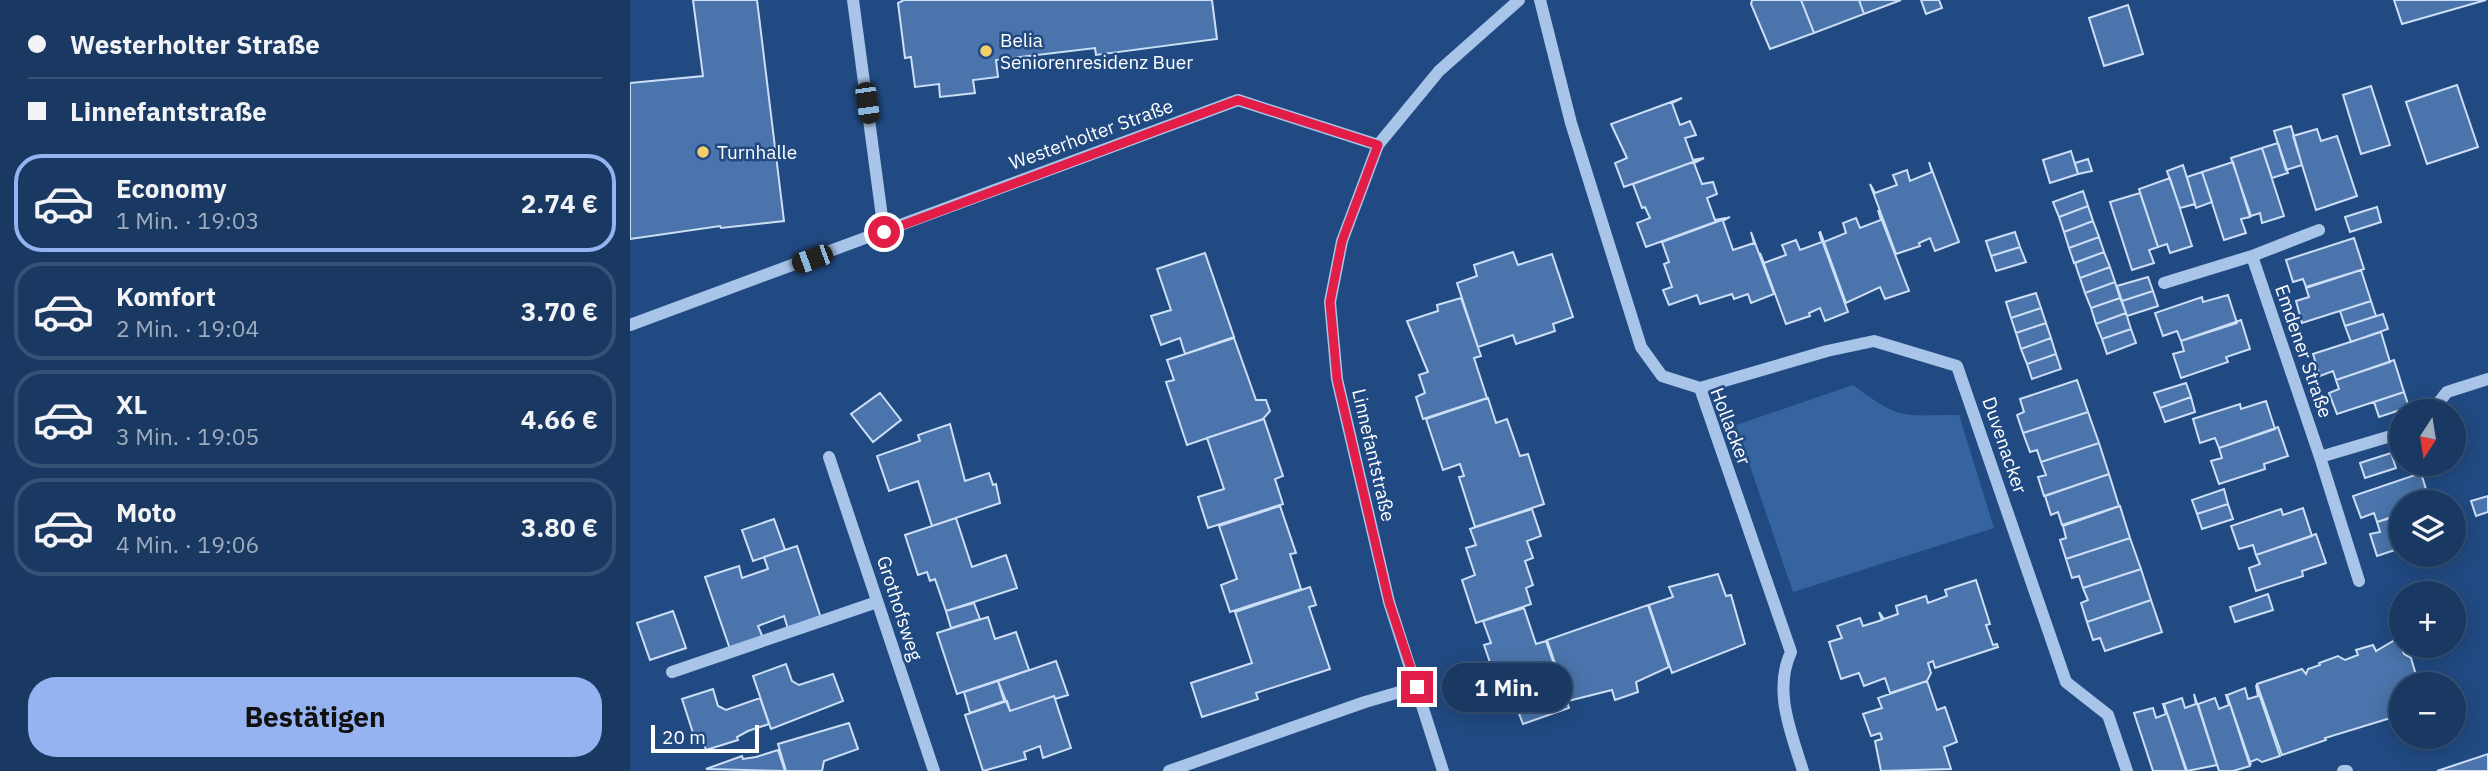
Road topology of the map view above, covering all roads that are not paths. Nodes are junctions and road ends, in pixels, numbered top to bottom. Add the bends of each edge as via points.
1 (853, 0) edge
2 (1519, 0) edge
3 (1540, 0) edge
4 (1378, 145) junction
5 (2319, 230) dead end
6 (884, 232) junction
7 (2252, 256) junction
8 (2164, 283) dead end
9 (630, 325) edge
10 (2488, 379) edge
11 (1700, 388) junction
12 (2441, 399) edge
13 (2389, 437) edge
14 (829, 457) dead end
15 (2320, 457) junction
16 (2359, 581) dead end
17 (877, 602) junction
18 (672, 672) dead end
19 (1417, 687) junction
20 (934, 771) edge
21 (1169, 771) edge
22 (1443, 771) edge
23 (1804, 771) edge
24 (2127, 771) edge

1 - 6 street
2 - 4 street via 1439,71
3 - 11 street, Hollacker via 1571,123 1641,347 1662,376
4 - 6 street, Westerholter Straße via 1238,100
4 - 19 street, Linnefantstraße via 1342,241 1330,302 1337,379 1389,602
5 - 7 street
6 - 9 street, Westerholter Straße
7 - 8 street
7 - 15 street, Emdener Straße
10 - 12 street via 2447,392
11 - 23 street, Hollacker via 1791,652 1783,669 1785,715
11 - 24 street, Duvenacker via 1874,341 1957,366 2066,682 2108,715
13 - 15 street
14 - 17 street, Grothofsweg
15 - 16 street, Emdener Straße
17 - 18 street
17 - 20 street, Grothofsweg
19 - 21 street
19 - 22 street, Linnefantstraße

